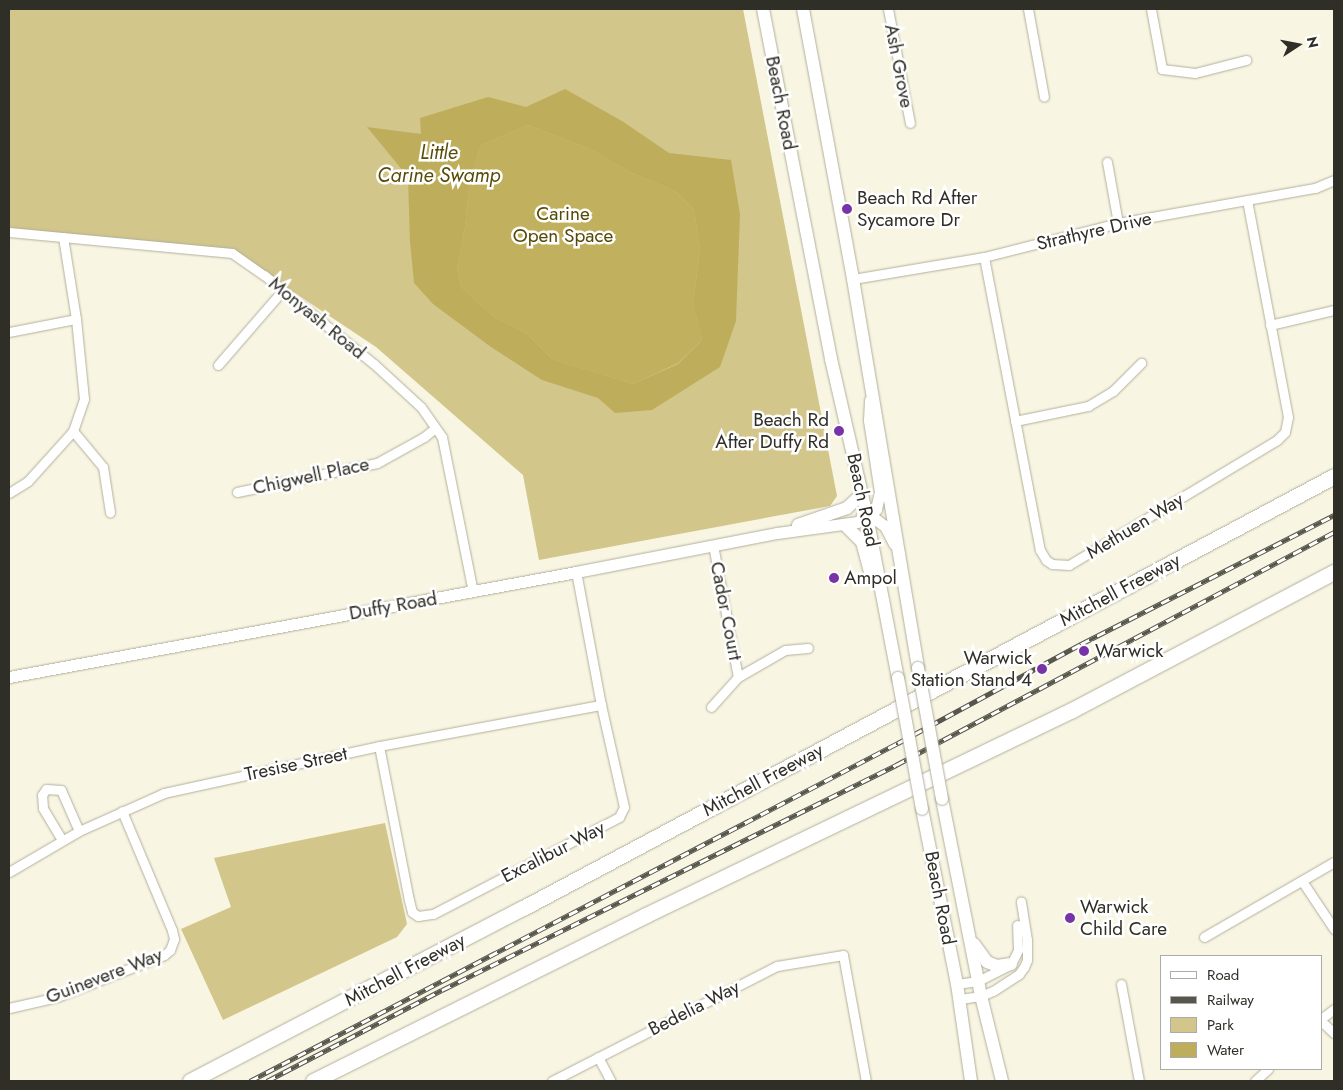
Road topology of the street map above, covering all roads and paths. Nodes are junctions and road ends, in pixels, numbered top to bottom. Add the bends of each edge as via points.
1 (763, 9) edge
2 (803, 9) edge
3 (888, 9) edge
4 (1028, 9) edge
5 (1151, 9) edge
6 (1246, 60) dead end
7 (1044, 97) dead end
8 (910, 123) dead end
9 (1108, 162) dead end
10 (1334, 180) edge
11 (1247, 201) junction
12 (1118, 223) junction
13 (9, 232) edge
14 (64, 237) junction
15 (984, 257) junction
16 (853, 279) junction
17 (282, 291) junction
18 (1334, 310) edge
19 (76, 319) junction
20 (1270, 325) junction
21 (9, 332) edge
22 (218, 364) dead end
23 (1141, 364) dead end
24 (870, 388) junction
25 (1015, 421) junction
26 (435, 428) junction
27 (73, 431) junction
28 (1334, 476) edge
29 (9, 492) edge
30 (237, 492) dead end
31 (862, 494) junction
32 (110, 512) dead end
33 (867, 516) junction
34 (845, 525) junction
35 (798, 526) junction
36 (777, 533) junction
37 (713, 545) junction
38 (898, 556) junction
39 (576, 572) junction
40 (1334, 572) edge
41 (473, 592) junction
42 (891, 639) junction
43 (808, 648) dead end
44 (9, 677) edge
45 (738, 677) junction
46 (601, 705) junction
47 (711, 707) dead end
48 (380, 746) junction
49 (122, 811) junction
50 (79, 831) junction
51 (62, 840) junction
52 (1334, 862) edge
53 (9, 872) edge
54 (1302, 881) junction
55 (1021, 901) dead end
56 (1017, 925) dead end
57 (1334, 928) edge
58 (969, 935) junction
59 (1204, 937) dead end
60 (1011, 964) junction
61 (978, 981) junction
62 (957, 984) junction
63 (1121, 984) dead end
64 (981, 996) junction
65 (960, 999) junction
66 (9, 1008) edge
67 (1334, 1009) edge
68 (1323, 1019) edge
69 (1323, 1021) edge
70 (1334, 1034) edge
71 (598, 1057) junction
72 (1267, 1070) edge
73 (190, 1081) edge
74 (313, 1081) edge
75 (552, 1081) edge
76 (611, 1081) edge
77 (866, 1081) edge
78 (971, 1081) edge
79 (1002, 1081) edge
80 (1139, 1081) edge
81 (1255, 1081) edge

1 - 31 main road, Beach Road via 831,359
2 - 16 main road, Beach Road
3 - 8 street, Ash Grove
4 - 7 street
5 - 6 street via 1162,69 1195,73
9 - 12 street
10 - 11 street, Strathyre Drive via 1315,188
11 - 12 street, Strathyre Drive
11 - 20 street, Methuen Way
12 - 15 street, Strathyre Drive
13 - 14 street, Monyash Road
14 - 17 street, Monyash Road via 232,253
14 - 19 street
15 - 16 street, Strathyre Drive
15 - 25 street, Methuen Way
16 - 24 main road, Beach Road
17 - 22 street
17 - 26 street, Monyash Road via 374,364 422,407
18 - 20 street
19 - 21 street
19 - 27 street via 84,399
20 - 25 street, Methuen Way via 1288,417 1283,435 1069,565 1052,564 1040,550
23 - 25 street via 1113,391 1088,406
24 - 33 main road via 869,420 880,492 876,509
24 - 38 main road, Beach Road
26 - 30 street, Chigwell Place via 377,463
26 - 41 street, Monyash Road via 442,437 448,458
27 - 29 street via 28,481
27 - 32 street via 103,467
28 - 73 highway, Mitchell Freeway via 523,908
31 - 33 main road, Beach Road
31 - 35 main road via 847,508
33 - 34 main road, Duffy Road
33 - 35 main road, Duffy Road via 856,515
33 - 38 main road via 889,531
33 - 42 main road, Beach Road
34 - 36 main road, Duffy Road
34 - 42 main road via 862,542
35 - 36 main road, Duffy Road
36 - 37 main road, Duffy Road
37 - 39 main road, Duffy Road
37 - 45 street, Cador Court
38 - 58 main road, Beach Road, bridge
39 - 41 main road, Duffy Road
39 - 46 street, Excalibur Way
40 - 74 highway via 1072,710 646,915
41 - 44 main road, Duffy Road
42 - 62 main road, Beach Road, bridge
43 - 45 street, Cador Court via 785,650
45 - 47 street, Cador Court
46 - 48 street, Tresise Street
46 - 48 street, Excalibur Way via 624,807 622,814 429,916 418,916 411,909
48 - 49 street, Tresise Street via 164,793
49 - 50 street, Tresise Street
49 - 66 street, Guinevere Way via 172,930 174,939 170,950 57,997
50 - 51 street, Tresise Street
50 - 51 street via 61,790 46,789 42,795 43,808
51 - 53 street, Tresise Street
52 - 54 street
54 - 57 street
54 - 59 street
55 - 64 street via 1027,960 1019,974
56 - 60 street via 1018,950
58 - 60 main road via 987,962 997,966
58 - 61 main road, Beach Road
60 - 61 street
61 - 62 street
61 - 64 main road, Beach Road
62 - 65 main road, Beach Road
63 - 80 street
64 - 65 street
64 - 79 main road, Beach Road
65 - 78 main road, Beach Road
67 - 68 street
69 - 70 street
71 - 75 street, Bedelia Way
71 - 76 street
71 - 77 street, Bedelia Way via 777,966 843,955
72 - 81 street

